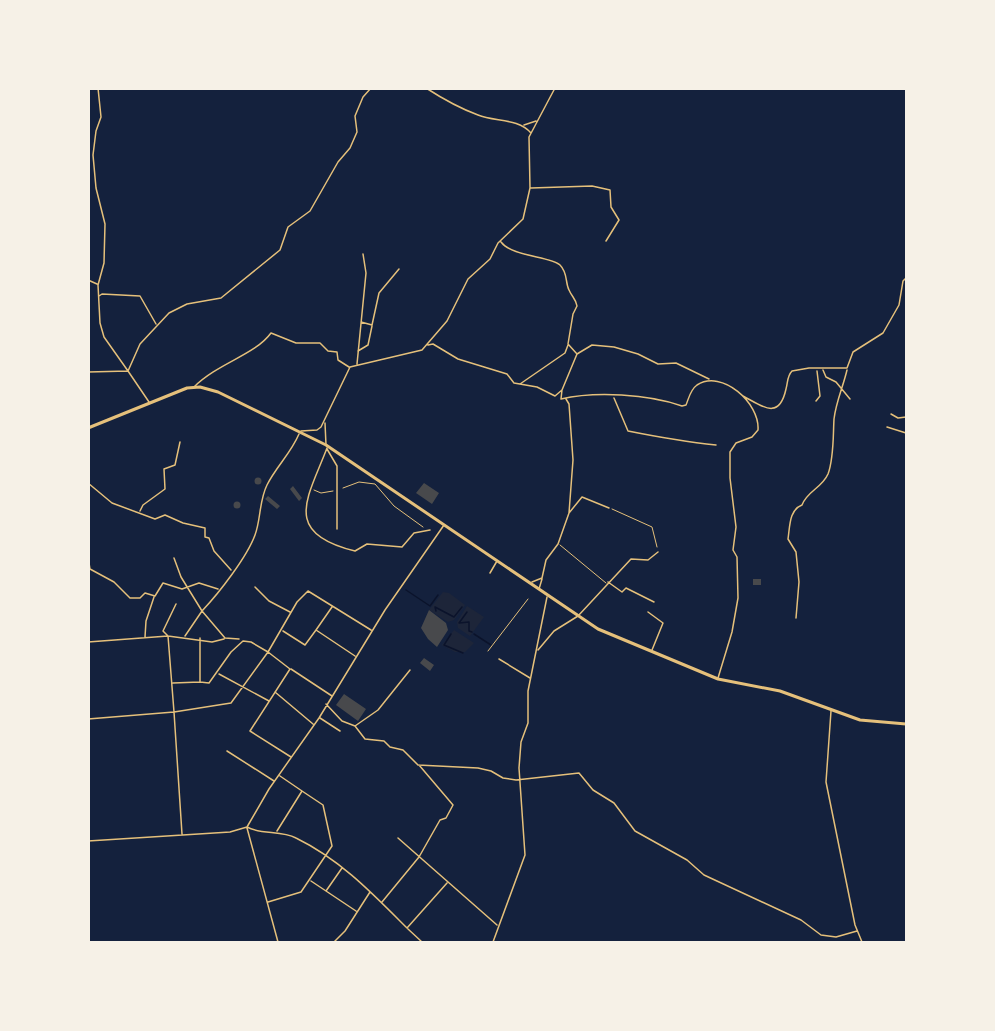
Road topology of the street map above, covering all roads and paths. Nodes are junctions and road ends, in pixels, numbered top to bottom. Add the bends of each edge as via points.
1 (98, 88) edge
2 (371, 88) edge
3 (426, 88) edge
4 (555, 88) edge
5 (537, 121) junction
6 (524, 125) junction
7 (531, 134) junction
8 (530, 188) junction
9 (500, 240) junction
10 (606, 241) dead end
11 (363, 254) dead end
12 (399, 268) dead end
13 (906, 278) edge
14 (88, 280) edge
15 (98, 285) junction
16 (98, 297) junction
17 (360, 322) junction
18 (156, 324) junction
19 (372, 326) junction
20 (568, 344) junction
21 (425, 347) junction
22 (357, 351) junction
23 (577, 354) junction
24 (357, 364) junction
25 (350, 367) junction
26 (822, 369) junction
27 (817, 370) junction
28 (847, 370) dead end
29 (128, 371) junction
30 (88, 372) edge
31 (710, 380) junction
32 (519, 385) junction
33 (194, 387) junction
34 (841, 387) junction
35 (562, 390) junction
36 (742, 396) junction
37 (614, 397) junction
38 (561, 399) junction
39 (850, 399) dead end
40 (816, 400) dead end
41 (149, 403) junction
42 (891, 414) dead end
43 (327, 417) junction
44 (906, 417) edge
45 (887, 427) dead end
46 (88, 428) edge
47 (300, 431) junction
48 (906, 433) edge
49 (180, 442) dead end
50 (716, 445) dead end
51 (326, 447) junction
52 (88, 483) edge
53 (309, 488) junction
54 (337, 490) junction
55 (609, 508) joint
56 (140, 512) junction
57 (569, 513) junction
58 (444, 525) junction
59 (337, 529) dead end
60 (430, 530) joint
61 (558, 544) junction
62 (658, 552) joint
63 (88, 557) edge
64 (174, 558) dead end
65 (497, 561) junction
66 (232, 571) junction
67 (490, 573) dead end
68 (542, 578) junction
69 (607, 582) junction
70 (529, 584) junction
71 (187, 586) junction
72 (255, 587) dead end
73 (220, 590) junction
74 (539, 590) junction
75 (155, 596) junction
76 (548, 596) junction
77 (528, 599) dead end
78 (654, 602) dead end
79 (176, 604) dead end
80 (332, 607) junction
81 (202, 611) junction
82 (648, 612) dead end
83 (290, 613) junction
84 (578, 616) junction
85 (796, 618) dead end
86 (282, 630) junction
87 (316, 630) junction
88 (372, 631) junction
89 (168, 636) junction
90 (145, 637) junction
91 (185, 637) junction
92 (200, 638) junction
93 (225, 638) junction
94 (238, 639) dead end
95 (88, 642) edge
96 (488, 651) dead end
97 (537, 651) junction
98 (652, 651) junction
99 (268, 652) junction
100 (356, 656) junction
101 (499, 659) dead end
102 (290, 669) junction
103 (410, 670) dead end
104 (218, 673) junction
105 (531, 678) junction
106 (718, 679) junction
107 (200, 682) junction
108 (172, 684) junction
109 (243, 685) junction
110 (275, 692) junction
111 (332, 696) junction
112 (269, 701) junction
113 (326, 704) junction
114 (831, 710) junction
115 (174, 712) junction
116 (319, 718) junction
117 (88, 719) edge
118 (314, 724) junction
119 (906, 724) edge
120 (355, 726) junction
121 (340, 731) dead end
122 (227, 751) dead end
123 (292, 757) junction
124 (418, 765) junction
125 (279, 775) junction
126 (519, 779) junction
127 (274, 781) junction
128 (302, 791) junction
129 (246, 827) junction
130 (277, 832) junction
131 (182, 835) junction
132 (398, 838) dead end
133 (88, 841) edge
134 (327, 857) junction
135 (419, 857) junction
136 (343, 867) junction
137 (310, 881) junction
138 (447, 883) junction
139 (325, 891) junction
140 (370, 891) junction
141 (268, 902) junction
142 (381, 902) junction
143 (356, 911) junction
144 (498, 926) junction
145 (408, 928) junction
146 (857, 932) junction
147 (278, 942) edge
148 (334, 942) edge
149 (422, 942) edge
150 (493, 942) edge
151 (862, 942) edge

1 - 15 street via 101,117 93,155 105,224 104,263
2 - 18 street via 355,116 357,132 350,148 310,211 288,227 280,250 221,298 181,307
3 - 6 street via 475,114
4 - 5 street
5 - 6 street
5 - 7 street
6 - 7 street
7 - 8 street
8 - 9 street via 523,219
8 - 10 street via 592,186 610,190 611,207 619,220
9 - 20 street via 505,247 537,259 553,260 563,268 577,306
9 - 21 street via 490,259 468,279 447,321
11 - 17 street via 366,273
12 - 19 street via 379,293
13 - 26 street via 899,305 883,333 852,352 845,369
14 - 15 street
15 - 16 street
16 - 18 street via 140,296
16 - 29 street via 104,337
17 - 19 street
17 - 22 street
18 - 29 street via 140,344
19 - 22 street via 368,345
20 - 23 street
20 - 32 street via 565,353
21 - 24 street via 420,352
21 - 32 street via 433,344 458,359 507,374
22 - 24 street
23 - 31 street via 592,345 614,347 658,364 676,363
23 - 35 street
24 - 25 street
25 - 33 street via 338,360 337,352 328,351 320,343 296,343 271,333 261,346 208,373
25 - 43 street
26 - 27 street
26 - 34 street via 826,377
27 - 36 street via 792,371 781,404 775,408 763,408
27 - 40 street via 820,396
28 - 34 street
29 - 30 street
29 - 41 street
31 - 36 street
31 - 37 street via 696,386 682,406 632,394
32 - 35 street via 537,387 552,396
33 - 41 main road
33 - 47 main road via 218,392
34 - 39 street
34 - 85 street via 827,477 791,515 788,539 796,550 799,582
35 - 38 street
36 - 106 street via 757,414 758,425 752,437 738,442 730,452 738,598
37 - 38 street via 579,395
37 - 50 street via 628,431 689,444
38 - 57 street via 567,399 569,404 573,460
41 - 46 main road
42 - 44 street
43 - 47 street via 317,430
43 - 51 street
45 - 48 street
47 - 51 main road
47 - 66 street via 266,487 255,535
49 - 56 street via 175,465 164,471 165,489 143,505
51 - 53 street
51 - 54 street via 337,466
51 - 58 main road
52 - 56 street via 112,503
53 - 54 path via 321,493
53 - 60 street via 308,522 319,538 337,547 355,551 367,544 402,547 414,533
54 - 59 street
54 - 60 path via 358,482 375,484 412,521
55 - 57 street via 582,497
55 - 62 path via 652,527
56 - 66 street via 155,519 165,515 205,528 205,537
57 - 61 street
58 - 65 main road
58 - 88 street
61 - 68 street via 546,560
61 - 69 lane
62 - 69 street via 648,560 631,559
63 - 75 street via 90,569 114,582 130,598 140,598 145,593
64 - 71 street
65 - 67 street
65 - 70 main road
66 - 73 street
68 - 70 street
68 - 74 street
69 - 78 street via 622,592 626,588
69 - 84 street
70 - 74 main road
71 - 73 street via 199,583
71 - 75 street via 182,589 164,583
71 - 81 street
72 - 83 street
73 - 81 street
74 - 76 main road
75 - 90 street
76 - 84 main road
76 - 97 street
77 - 96 lane
79 - 89 street via 163,629
80 - 83 street via 308,591
80 - 87 street
80 - 88 street
81 - 91 street
81 - 93 street
82 - 98 street via 663,623
83 - 86 street
84 - 97 street via 554,631
84 - 98 main road via 598,629
86 - 87 street via 305,645
86 - 99 street
87 - 100 street
88 - 100 street
89 - 90 street
89 - 91 street
89 - 108 street
90 - 95 street
91 - 92 street
92 - 93 street via 212,642
92 - 107 street
93 - 94 street
97 - 105 street
98 - 106 main road
99 - 102 street
99 - 104 street via 243,641
99 - 109 street
100 - 111 street
101 - 105 street
102 - 110 street
102 - 111 street
103 - 120 street via 396,690
104 - 107 street via 209,683
104 - 109 street
105 - 126 street
106 - 114 main road via 780,691
107 - 108 street
108 - 115 street
109 - 112 street
109 - 115 street via 236,698 225,706
110 - 112 street
110 - 118 street
111 - 113 street
112 - 123 street via 250,731
113 - 116 street
113 - 120 street via 342,720
114 - 119 main road via 871,723
114 - 146 street via 826,782
115 - 117 street
115 - 131 street
116 - 118 street
116 - 121 street
118 - 123 street
120 - 124 street via 365,739 384,741 403,750
122 - 127 street
123 - 125 street
124 - 126 street via 478,768 503,778
124 - 135 street via 453,805
125 - 127 street
125 - 128 street
126 - 144 street via 525,855
126 - 146 street via 579,773 593,790 614,803 635,831 687,860 704,875 801,920 821,935 836,937
127 - 129 street
128 - 130 street
128 - 134 street via 323,806 332,846
129 - 130 street
129 - 131 street
129 - 141 street
130 - 134 street via 297,838
131 - 133 street
132 - 135 street
134 - 136 street
134 - 137 street
135 - 138 street
135 - 142 street
136 - 139 street
136 - 140 street
137 - 139 street
137 - 141 street via 301,892
138 - 144 street
138 - 145 street
139 - 143 street
140 - 142 street
140 - 143 street
141 - 147 street
142 - 145 street
143 - 148 street
144 - 150 street
145 - 149 street
146 - 151 street

